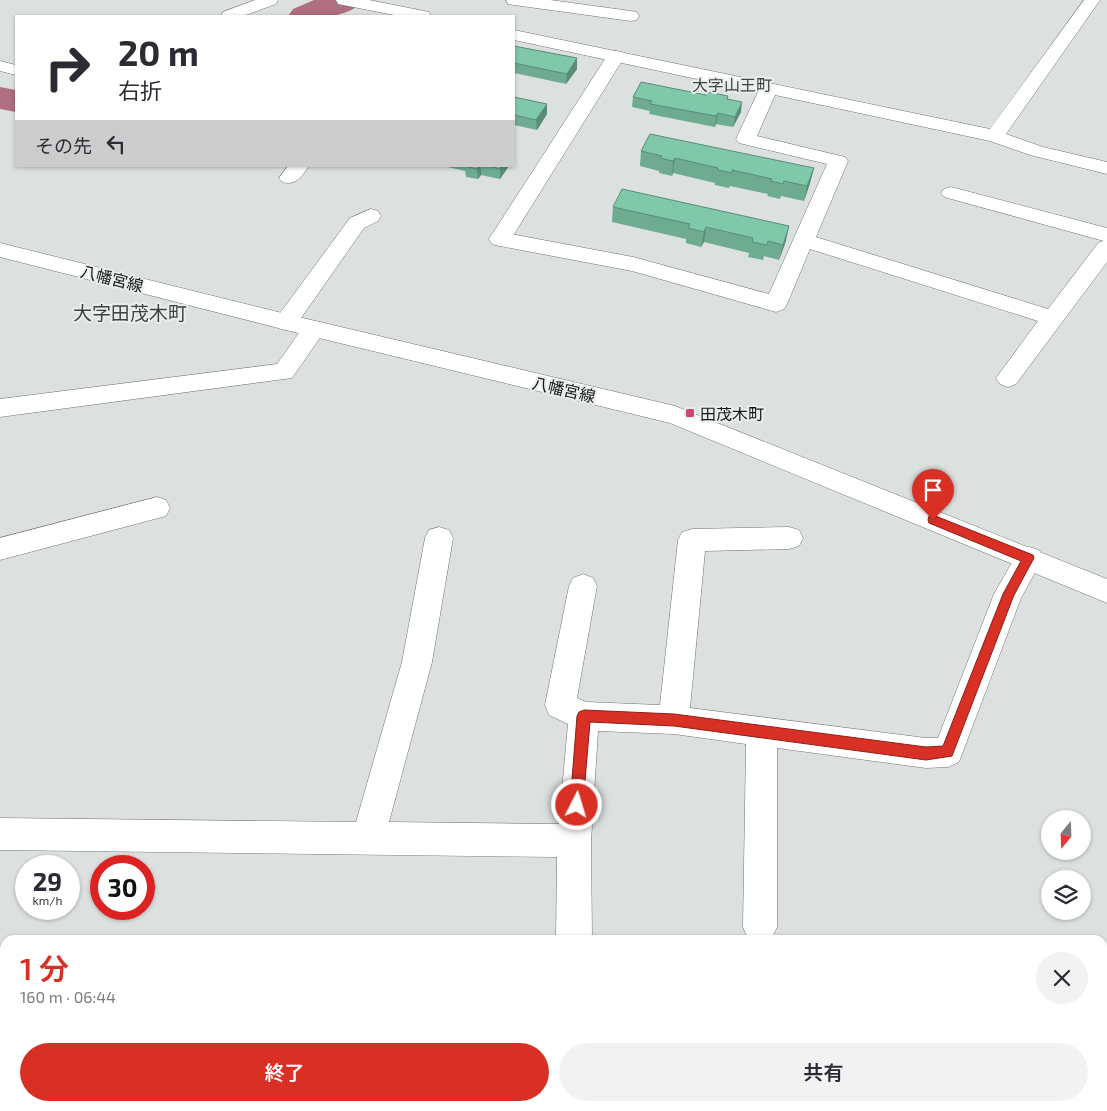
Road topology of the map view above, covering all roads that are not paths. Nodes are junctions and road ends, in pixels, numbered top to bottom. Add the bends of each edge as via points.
1 (270, 0) edge
2 (344, 0) edge
3 (514, 0) edge
4 (1092, 0) edge
5 (232, 15) edge
6 (418, 15) edge
7 (515, 35) edge
8 (615, 45) junction
9 (0, 66) edge
10 (15, 70) edge
11 (769, 88) junction
12 (995, 136) junction
13 (1107, 168) edge
14 (951, 193) dead end
15 (371, 216) dead end
16 (1107, 235) edge
17 (804, 240) junction
18 (1107, 247) edge
19 (0, 250) edge
20 (1053, 318) junction
21 (286, 322) junction
22 (314, 329) junction
23 (1008, 378) dead end
24 (0, 408) edge
25 (157, 508) dead end
26 (439, 538) dead end
27 (789, 538) dead end
28 (0, 549) edge
29 (1029, 558) junction
30 (582, 586) dead end
31 (1107, 591) edge
32 (584, 716) junction
33 (674, 720) junction
34 (762, 732) junction
35 (0, 834) edge
36 (368, 838) junction
37 (574, 841) junction
38 (760, 927) dead end
39 (574, 935) edge

1 - 5 street
2 - 6 street
3 - 8 street via 635,11
4 - 12 street
7 - 8 street
8 - 11 street
8 - 17 street via 500,239 633,264 776,304
9 - 10 street
11 - 12 street
11 - 17 street via 746,138 838,161
12 - 13 street via 1037,151
14 - 16 street
15 - 21 street via 357,224
17 - 20 street
18 - 20 street
19 - 21 street, 八幡宮線
20 - 23 street
21 - 22 street, 八幡宮線
22 - 24 street via 284,372
22 - 29 street, 八幡宮線 via 675,416
25 - 28 street
26 - 36 street via 417,662
27 - 33 street via 692,540
29 - 31 street, 八幡宮線
29 - 34 street via 1008,594 948,752 926,753
30 - 32 street via 560,705
32 - 33 street
32 - 37 street
33 - 34 street
34 - 38 street
35 - 36 street
36 - 37 street
37 - 39 street

